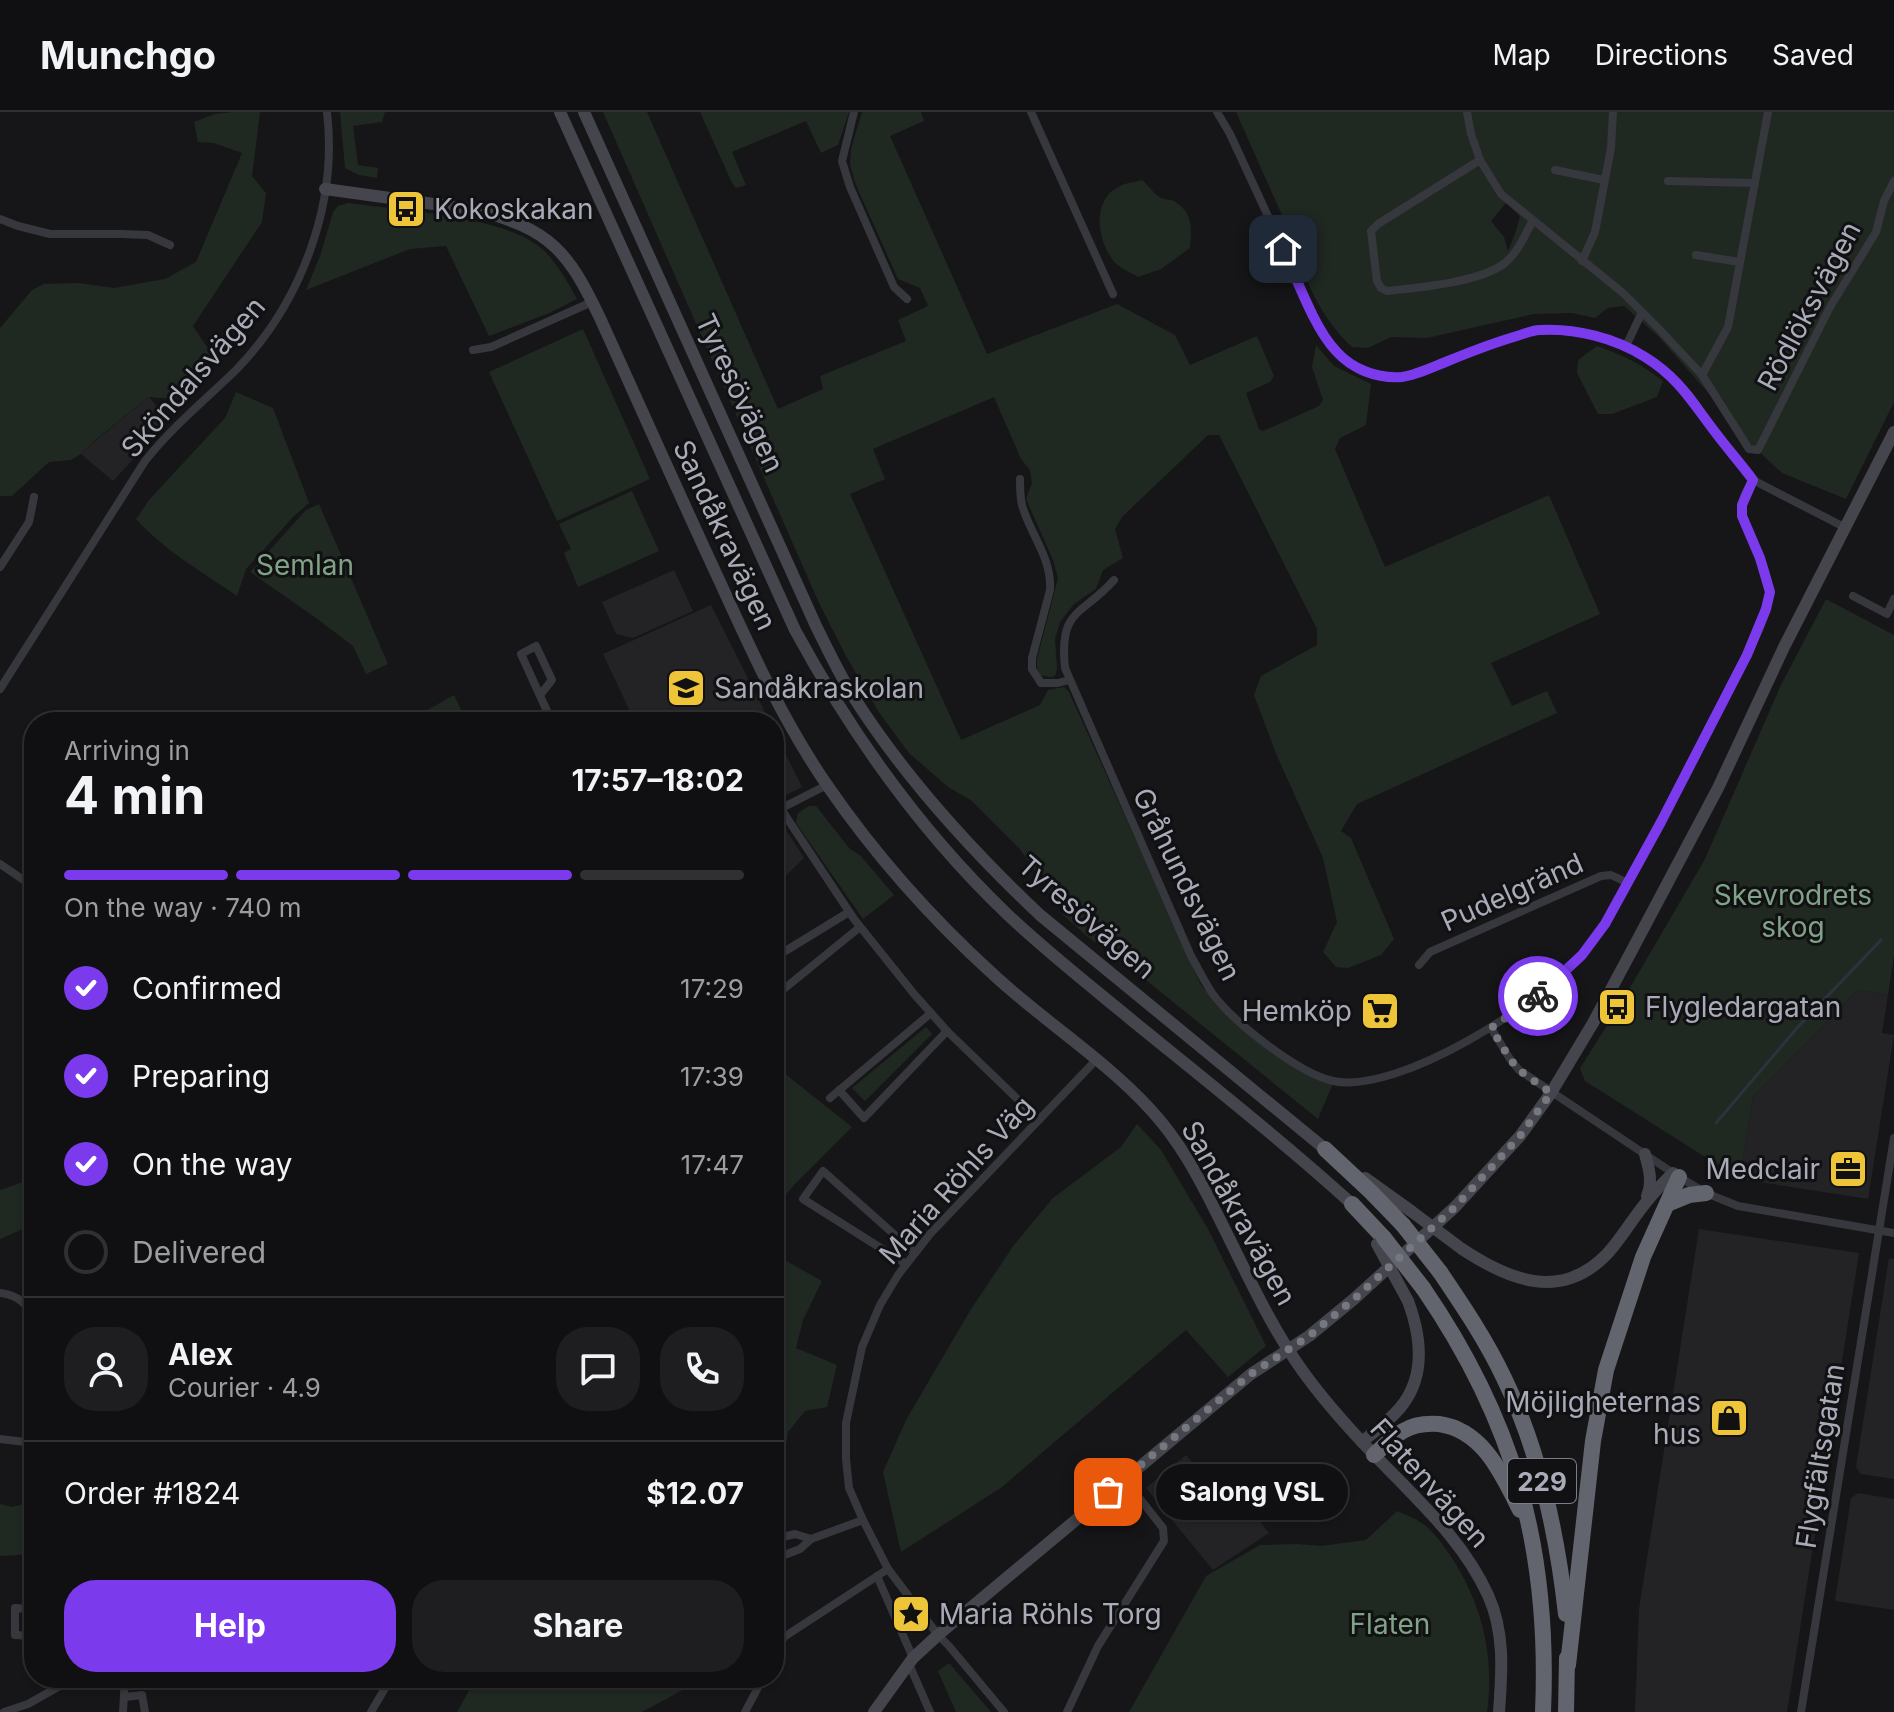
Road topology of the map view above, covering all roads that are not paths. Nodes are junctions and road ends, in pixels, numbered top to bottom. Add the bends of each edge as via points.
1 (327, 112) edge
2 (560, 112) edge
3 (584, 112) edge
4 (854, 112) edge
5 (1031, 112) edge
6 (1217, 112) edge
7 (1467, 112) edge
8 (1613, 112) edge
9 (1768, 112) edge
10 (1480, 160) junction
11 (1555, 170) dead end
12 (1604, 180) junction
13 (1668, 181) dead end
14 (1894, 181) edge
15 (1755, 183) junction
16 (325, 189) junction
17 (0, 219) edge
18 (1533, 220) junction
19 (170, 245) dead end
20 (1696, 255) dead end
21 (1582, 261) junction
22 (1740, 262) junction
23 (1113, 294) dead end
24 (907, 299) dead end
25 (592, 302) junction
26 (1642, 312) junction
27 (1626, 346) junction
28 (473, 350) dead end
29 (1702, 375) junction
30 (1894, 432) edge
31 (1020, 479) dead end
32 (1753, 480) junction
33 (34, 497) dead end
34 (1846, 528) junction
35 (0, 567) edge
36 (1114, 580) dead end
37 (1853, 596) dead end
38 (1894, 599) edge
39 (1069, 680) junction
40 (0, 689) edge
41 (540, 695) junction
42 (548, 712) edge
43 (782, 712) edge
44 (784, 715) edge
45 (827, 785) junction
46 (784, 808) edge
47 (784, 820) edge
48 (0, 864) edge
49 (24, 880) edge
50 (1628, 883) junction
51 (849, 912) junction
52 (860, 927) junction
53 (784, 952) edge
54 (1419, 965) dead end
55 (784, 989) edge
56 (931, 1013) junction
57 (1491, 1028) junction
58 (947, 1031) junction
59 (1096, 1060) junction
60 (839, 1090) junction
61 (1551, 1093) junction
62 (830, 1098) dead end
63 (1039, 1120) junction
64 (1894, 1138) edge
65 (1325, 1149) joint
66 (1645, 1154) junction
67 (1676, 1175) junction
68 (1706, 1193) junction
69 (1645, 1203) junction
70 (1352, 1204) joint
71 (1667, 1204) junction
72 (1407, 1218) junction
73 (1880, 1231) junction
74 (1894, 1233) edge
75 (1380, 1241) junction
76 (915, 1253) junction
77 (906, 1264) junction
78 (0, 1293) edge
79 (24, 1303) edge
80 (1289, 1349) junction
81 (0, 1439) edge
82 (24, 1442) edge
83 (1362, 1442) junction
84 (1374, 1455) junction
85 (1122, 1480) junction
86 (863, 1520) junction
87 (1533, 1536) junction
88 (784, 1537) edge
89 (811, 1539) junction
90 (784, 1555) edge
91 (888, 1569) junction
92 (877, 1576) junction
93 (24, 1609) edge
94 (24, 1635) edge
95 (938, 1635) junction
96 (784, 1637) edge
97 (911, 1661) junction
98 (1568, 1665) junction
99 (56, 1688) edge
100 (125, 1688) edge
101 (385, 1688) edge
102 (758, 1688) edge
103 (125, 1697) junction
104 (4, 1712) edge
105 (123, 1712) edge
106 (145, 1712) edge
107 (371, 1712) edge
108 (745, 1712) edge
109 (874, 1712) edge
110 (930, 1712) edge
111 (1004, 1712) edge
112 (1067, 1712) edge
113 (1499, 1712) edge
114 (1543, 1712) edge
115 (1566, 1712) edge
116 (1801, 1712) edge

1 - 16 street, Sköndalsvägen
2 - 70 street, Tyresövägen / 229 via 795,630 877,764 1006,913
3 - 65 street, Tyresövägen / 229 via 816,626 876,730 949,822 1040,915
4 - 24 street via 842,161 894,287
5 - 23 street
6 - 27 street via 1323,335 1361,371 1404,377 1538,329 1576,332
7 - 10 street
8 - 12 street
9 - 15 street
10 - 18 street via 1501,194
10 - 18 street via 1371,231 1381,288 1433,287 1497,268 1508,261
11 - 12 street
12 - 21 street via 1595,232
13 - 15 street
14 - 29 street, Rödlöksvägen via 1876,232 1830,307 1758,450 1749,449
15 - 22 street
16 - 25 street, Sandåkravägen via 477,210 523,225 567,259
16 - 40 street, Sköndalsvägen via 313,242 286,304 237,369 145,461
17 - 19 street via 50,234 148,235
18 - 21 street
20 - 22 street
21 - 26 street
22 - 29 street via 1728,327
25 - 28 street
25 - 43 street, Sandåkravägen
26 - 27 street
26 - 29 street
27 - 32 street via 1670,375 1690,396
30 - 34 street
31 - 39 street via 1021,503 1051,579 1032,669 1041,683
32 - 34 street
32 - 50 street, Gråhundsvägen via 1742,516 1770,592 1766,609
33 - 35 street via 29,522
34 - 61 street via 1718,788
36 - 39 street, Gråhundsvägen via 1082,607 1065,632
37 - 38 street via 1887,614
39 - 57 street, Gråhundsvägen via 1191,956 1212,993 1266,1044 1311,1073 1356,1082 1416,1065
41 - 41 street via 521,654 536,646 552,680
41 - 42 street
44 - 45 street, Sandåkravägen
45 - 46 street
45 - 59 street, Sandåkravägen via 917,900 997,978
47 - 51 street
48 - 49 street
50 - 54 street, Pudelgränd via 1601,876 1430,952
50 - 57 street, Gråhundsvägen via 1582,955 1543,992
51 - 52 street
51 - 53 street
52 - 55 street
52 - 56 street
56 - 58 street
56 - 60 street
57 - 61 street via 1519,1070
58 - 60 street via 864,1118
58 - 63 street
59 - 63 street, Maria Röhls Väg
59 - 80 street, Sandåkravägen via 1130,1088 1179,1144
60 - 62 street
61 - 66 street
61 - 80 street via 1455,1207 1354,1299
63 - 76 street, Maria Röhls Väg
64 - 73 street, Flygfältsgatan
65 - 72 highway, Tyresövägen / 229
66 - 67 street
66 - 69 street via 1651,1186
67 - 68 street
67 - 69 street
67 - 71 highway
68 - 71 highway
68 - 73 street via 1738,1206
69 - 72 street, bridge via 1606,1255 1587,1270 1548,1282 1498,1271
70 - 75 highway, Tyresövägen / 229
71 - 98 highway via 1631,1290 1606,1370
72 - 98 highway, Tyresövägen / 229, bridge via 1475,1324 1530,1440 1560,1561
73 - 74 street
73 - 116 street, Flygfältsgatan
75 - 83 street, bridge via 1415,1319 1419,1366 1402,1406
75 - 87 highway, Tyresövägen / 229, bridge via 1423,1288 1460,1344 1489,1401
76 - 77 street, Maria Röhls Väg
76 - 77 street via 823,1171 803,1199
77 - 86 street, Maria Röhls Väg via 862,1347 846,1423 849,1488
78 - 79 street
80 - 83 street, Flatenvägen
80 - 85 street
81 - 82 street
83 - 84 street, Flatenvägen
84 - 87 highway via 1416,1426 1459,1430 1492,1460
84 - 113 street, Flatenvägen via 1453,1538 1488,1596 1501,1646
85 - 95 street
85 - 112 street via 1163,1528 1164,1541 1098,1646
86 - 89 street
86 - 91 street, Maria Röhls Väg
87 - 114 highway, Tyresövägen / 229 via 1544,1638
88 - 89 street
89 - 90 street
91 - 92 street
91 - 95 street
92 - 96 street
92 - 97 street
93 - 94 street via 15,1608 14,1626 15,1635
95 - 97 street
95 - 111 street
97 - 109 street
97 - 110 street
98 - 115 highway, Tyresövägen / 229
99 - 104 street
100 - 103 street
101 - 107 street
102 - 108 street
103 - 105 street
103 - 106 street via 142,1695

